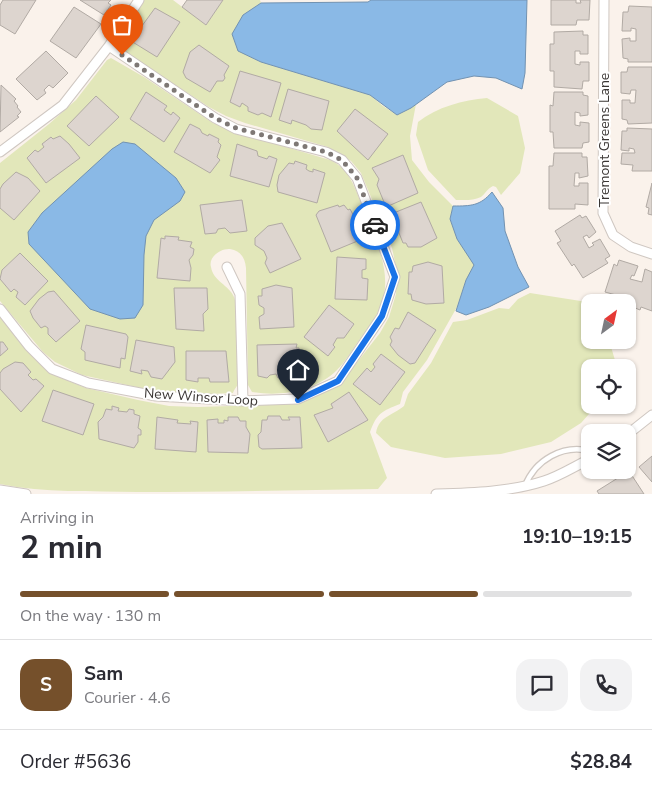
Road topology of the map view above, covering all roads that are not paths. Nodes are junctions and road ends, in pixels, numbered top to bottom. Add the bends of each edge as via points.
1 (139, 0) edge
2 (604, 0) edge
3 (109, 46) junction
4 (0, 152) edge
5 (652, 254) edge
6 (228, 267) dead end
7 (0, 308) edge
8 (243, 401) junction
9 (652, 415) edge
10 (636, 428) edge
11 (581, 450) edge
12 (581, 464) edge
13 (525, 486) junction
14 (0, 490) edge
15 (26, 494) edge
16 (436, 494) edge

1 - 3 street
2 - 5 street, Tremont Greens Lane via 603,212 613,235 631,247
3 - 4 street via 62,105
3 - 8 street, New Winsor Loop via 215,118 236,128 326,152 342,160 357,178 386,253 395,277 382,316 338,381 298,400
6 - 8 street via 240,294
7 - 8 street, New Winsor Loop via 29,346 52,369 88,383 156,396
9 - 10 street
11 - 13 lane via 572,450 538,464
12 - 13 street via 546,481
13 - 16 street
14 - 15 street

